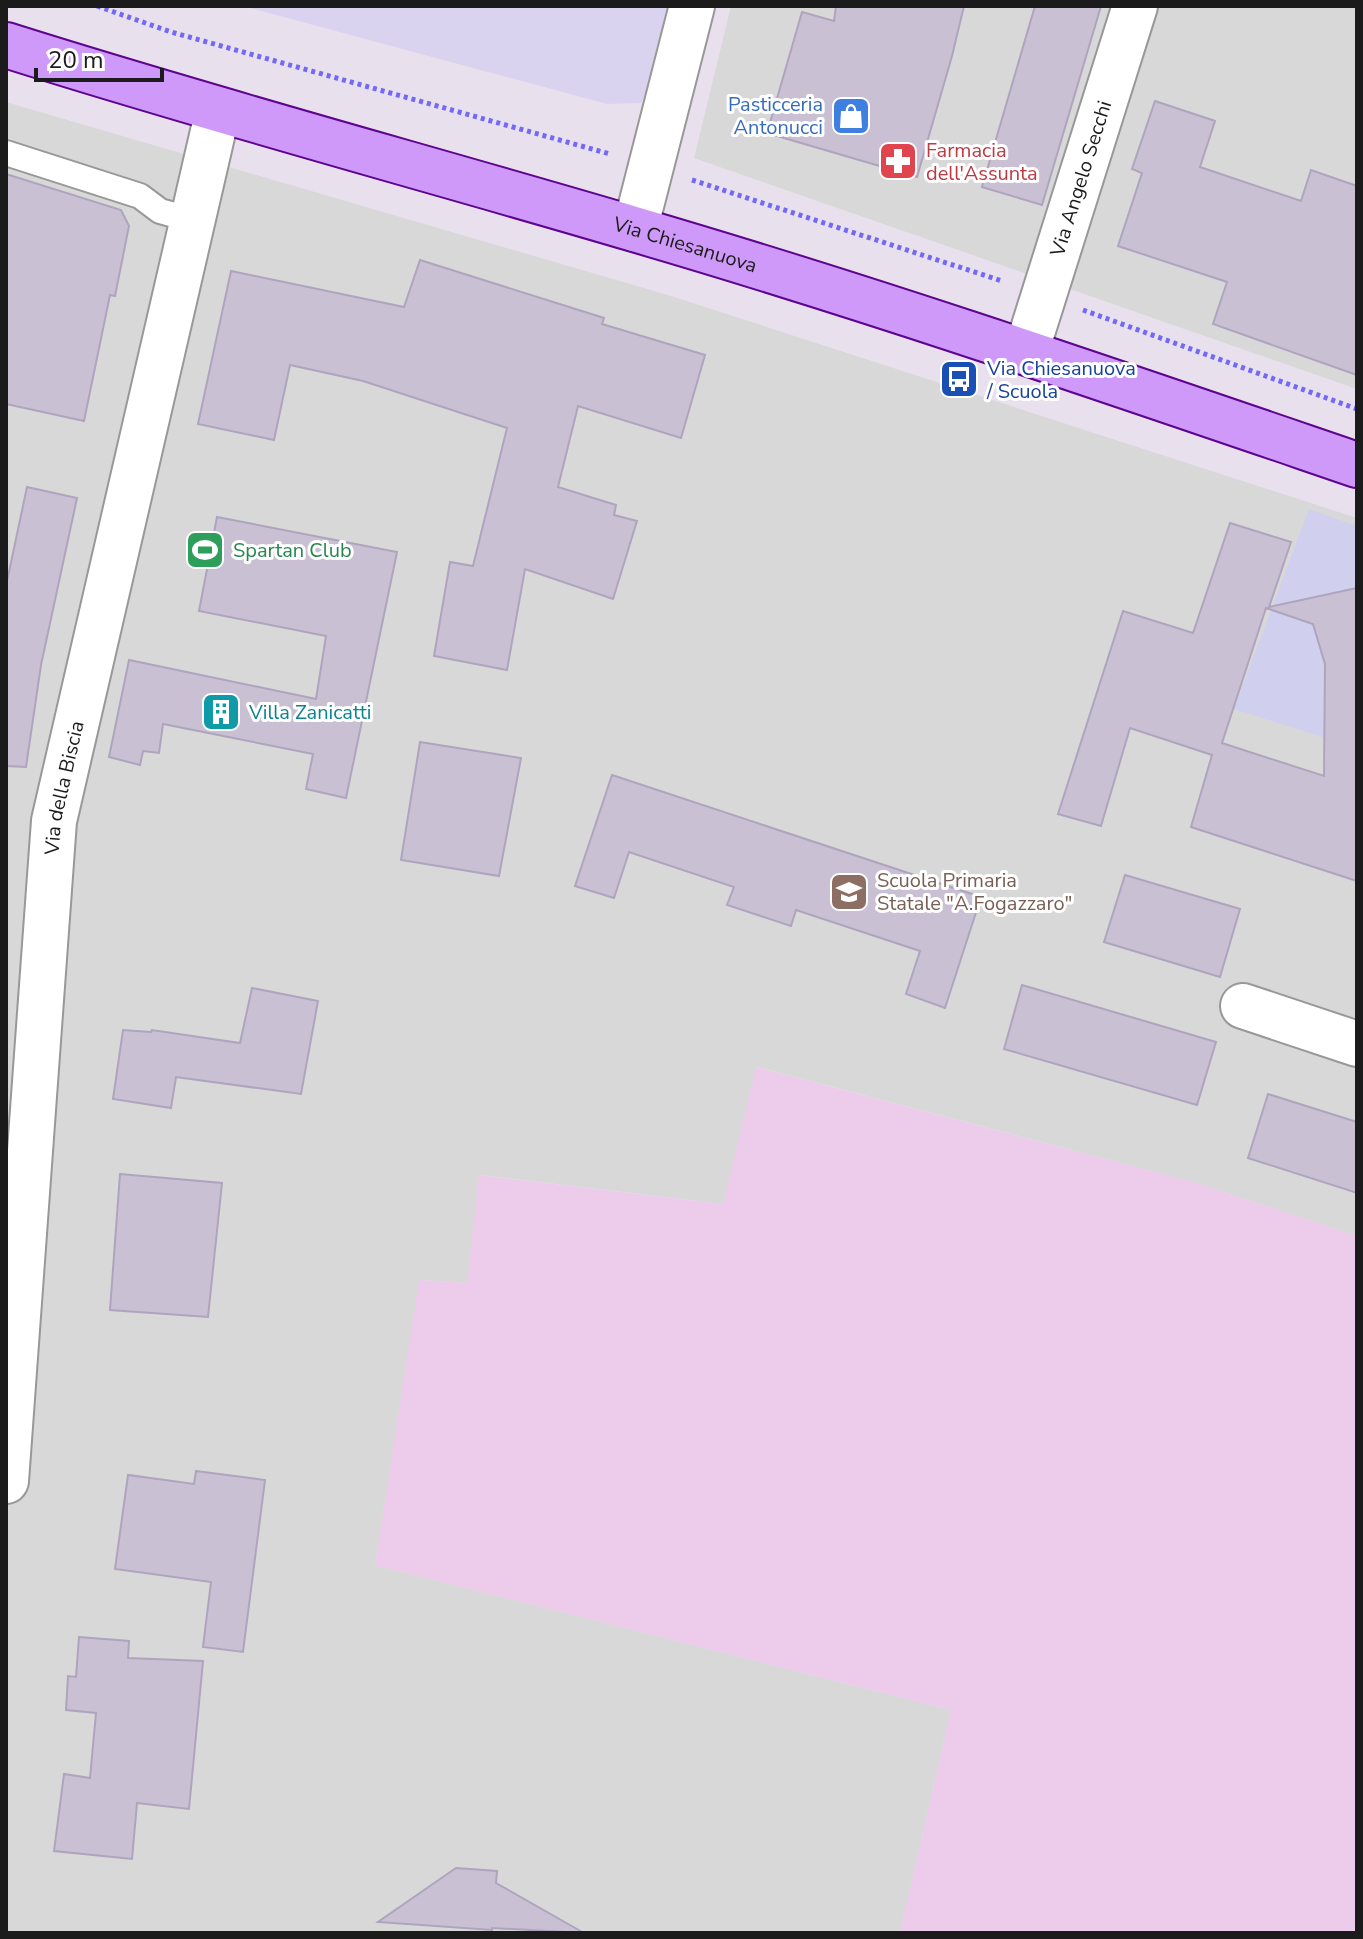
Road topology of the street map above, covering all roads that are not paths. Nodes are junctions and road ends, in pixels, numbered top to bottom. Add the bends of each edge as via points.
1 (692, 6) edge
2 (1135, 6) edge
3 (6, 45) edge
4 (218, 110) junction
5 (6, 153) edge
6 (192, 220) junction
7 (635, 229) junction
8 (1026, 352) junction
9 (1356, 467) edge
10 (1243, 1006) dead end
11 (1357, 1044) edge
12 (6, 1481) edge

1 - 7 street
2 - 8 street, Via Angelo Secchi
3 - 4 main road, Via Chiesanuova
4 - 6 street, Via della Biscia
4 - 7 main road, Via Chiesanuova
5 - 6 lane via 140,196 160,211
6 - 12 street, Via della Biscia via 54,821
7 - 8 main road, Via Chiesanuova
8 - 9 main road, Via Chiesanuova
10 - 11 street

